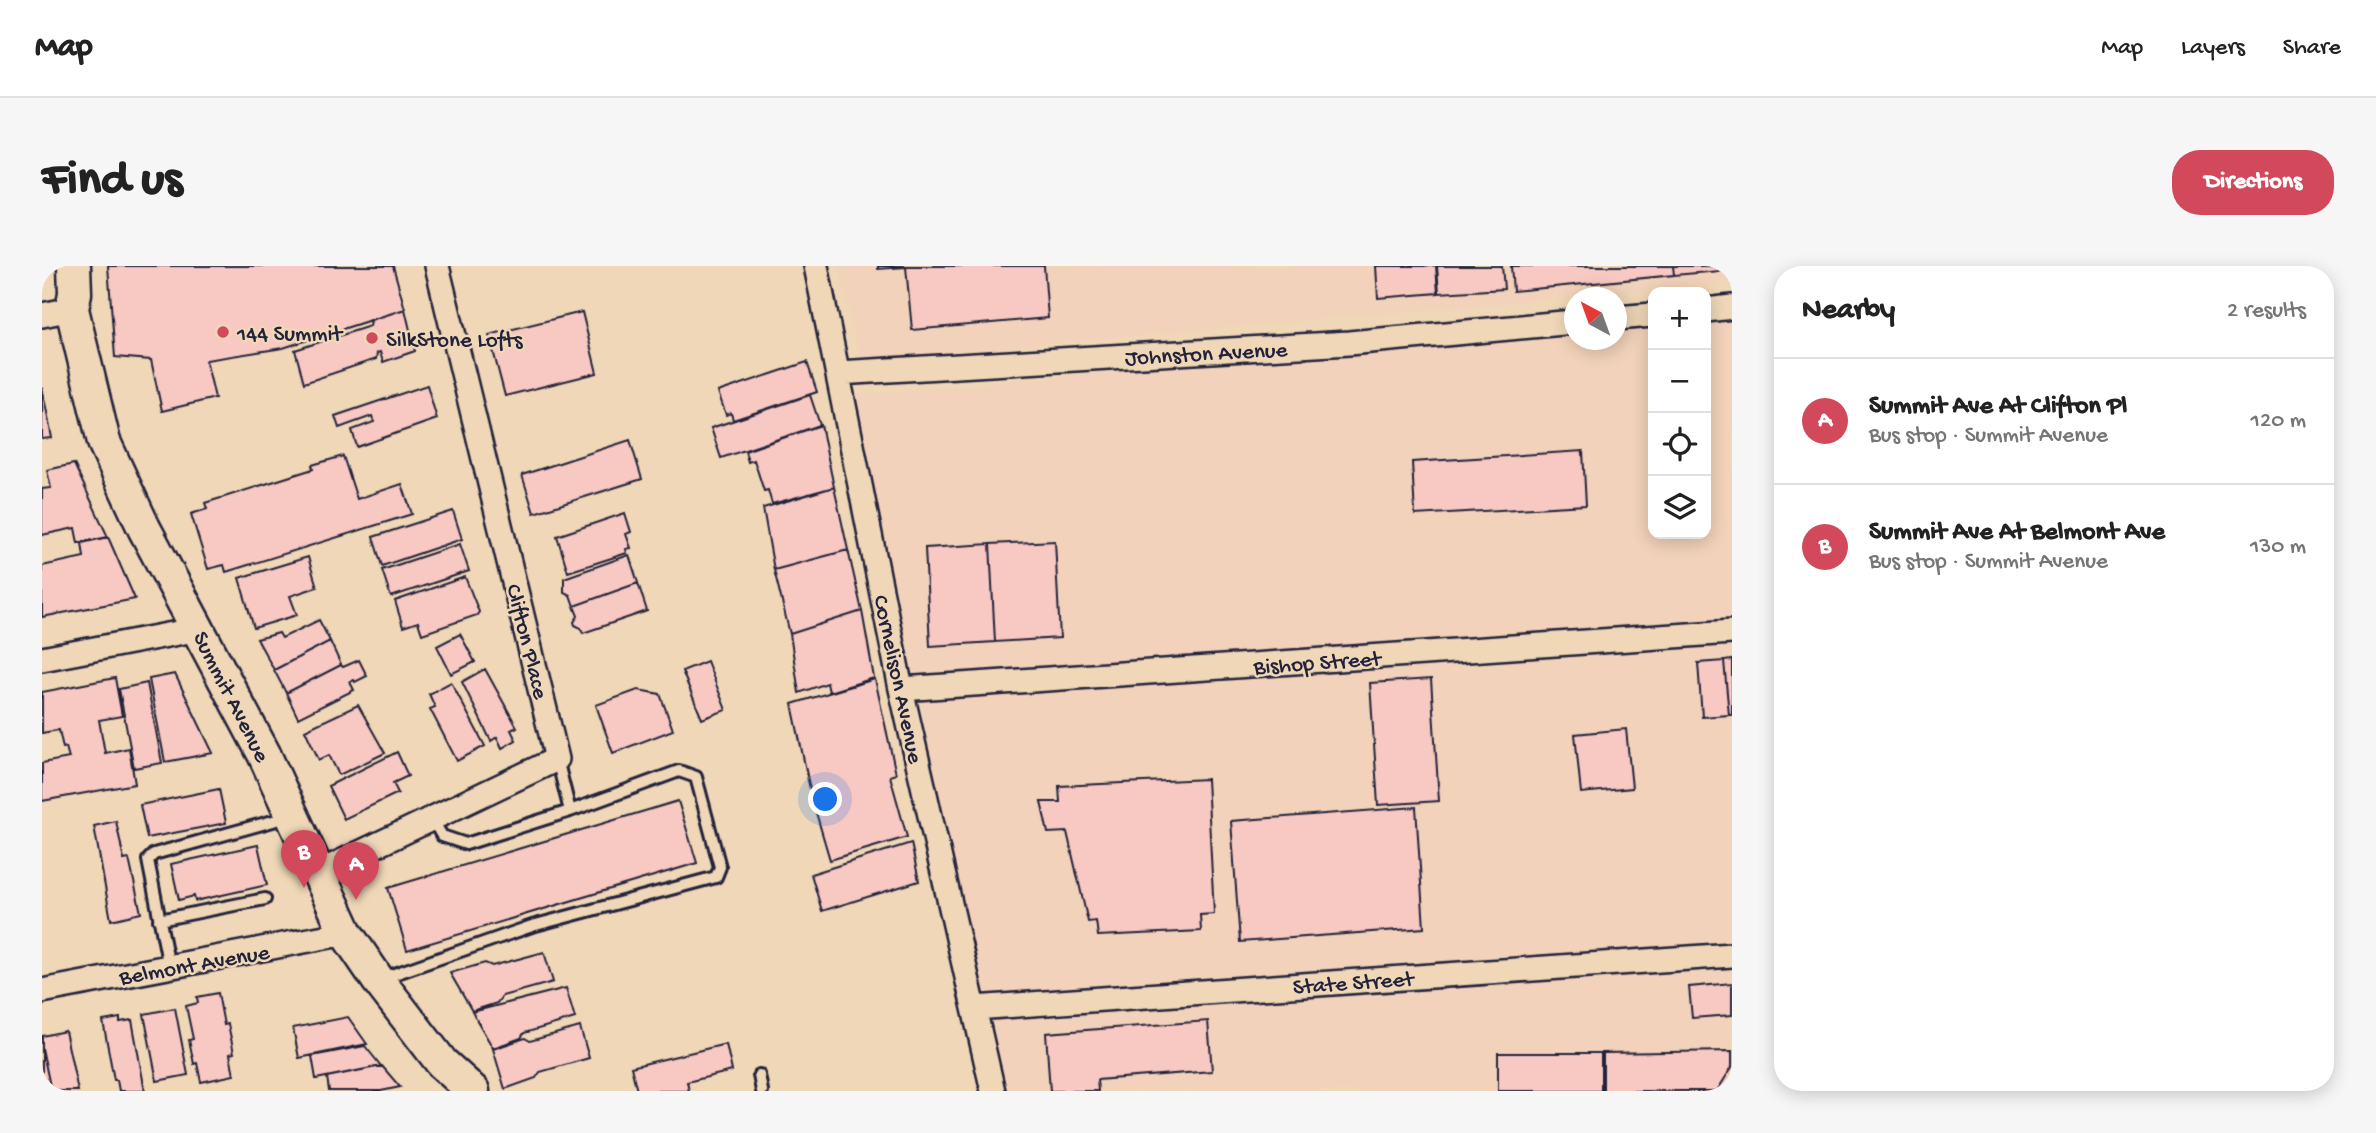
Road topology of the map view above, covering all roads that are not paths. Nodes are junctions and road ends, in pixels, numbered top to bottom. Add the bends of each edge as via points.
1 (74, 266) edge
2 (437, 266) edge
3 (816, 266) edge
4 (1732, 307) edge
5 (1711, 309) edge
6 (57, 312) edge
7 (1648, 315) edge
8 (1627, 317) edge
9 (1564, 323) edge
10 (838, 373) junction
11 (199, 629) junction
12 (1732, 632) edge
13 (42, 659) edge
14 (901, 689) junction
15 (557, 759) junction
16 (570, 811) junction
17 (292, 816) junction
18 (432, 819) junction
19 (318, 873) junction
20 (265, 899) dead end
21 (159, 920) junction
22 (346, 933) junction
23 (1732, 955) edge
24 (169, 967) junction
25 (378, 980) junction
26 (42, 991) edge
27 (974, 1008) junction
28 (759, 1075) dead end
29 (473, 1091) edge
30 (762, 1091) edge
31 (993, 1091) edge

1 - 6 main road, Summit Avenue via 75,293
2 - 15 street, Clifton Place
3 - 10 street, Cornelison Avenue
4 - 5 street
6 - 11 main road, Summit Avenue via 104,442
7 - 8 street
9 - 10 street, Johnston Avenue via 1349,343
10 - 14 street, Cornelison Avenue
11 - 13 street
11 - 17 main road, Summit Avenue
12 - 14 street, Bishop Street
14 - 27 street, Cornelison Avenue
15 - 16 lane
15 - 18 street
16 - 18 lane via 466,844 442,836
16 - 25 lane via 679,771 696,777 720,867 716,877 532,926
17 - 19 main road, Summit Avenue
17 - 21 lane via 154,854 148,860
18 - 19 street
19 - 22 main road, Summit Avenue
20 - 21 lane
21 - 24 lane
22 - 24 street, Belmont Avenue
22 - 25 main road, Summit Avenue
23 - 27 street, State Street
24 - 26 street, Belmont Avenue
25 - 29 main road, Summit Avenue via 442,1063
27 - 31 street, Cornelison Avenue
28 - 30 lane

